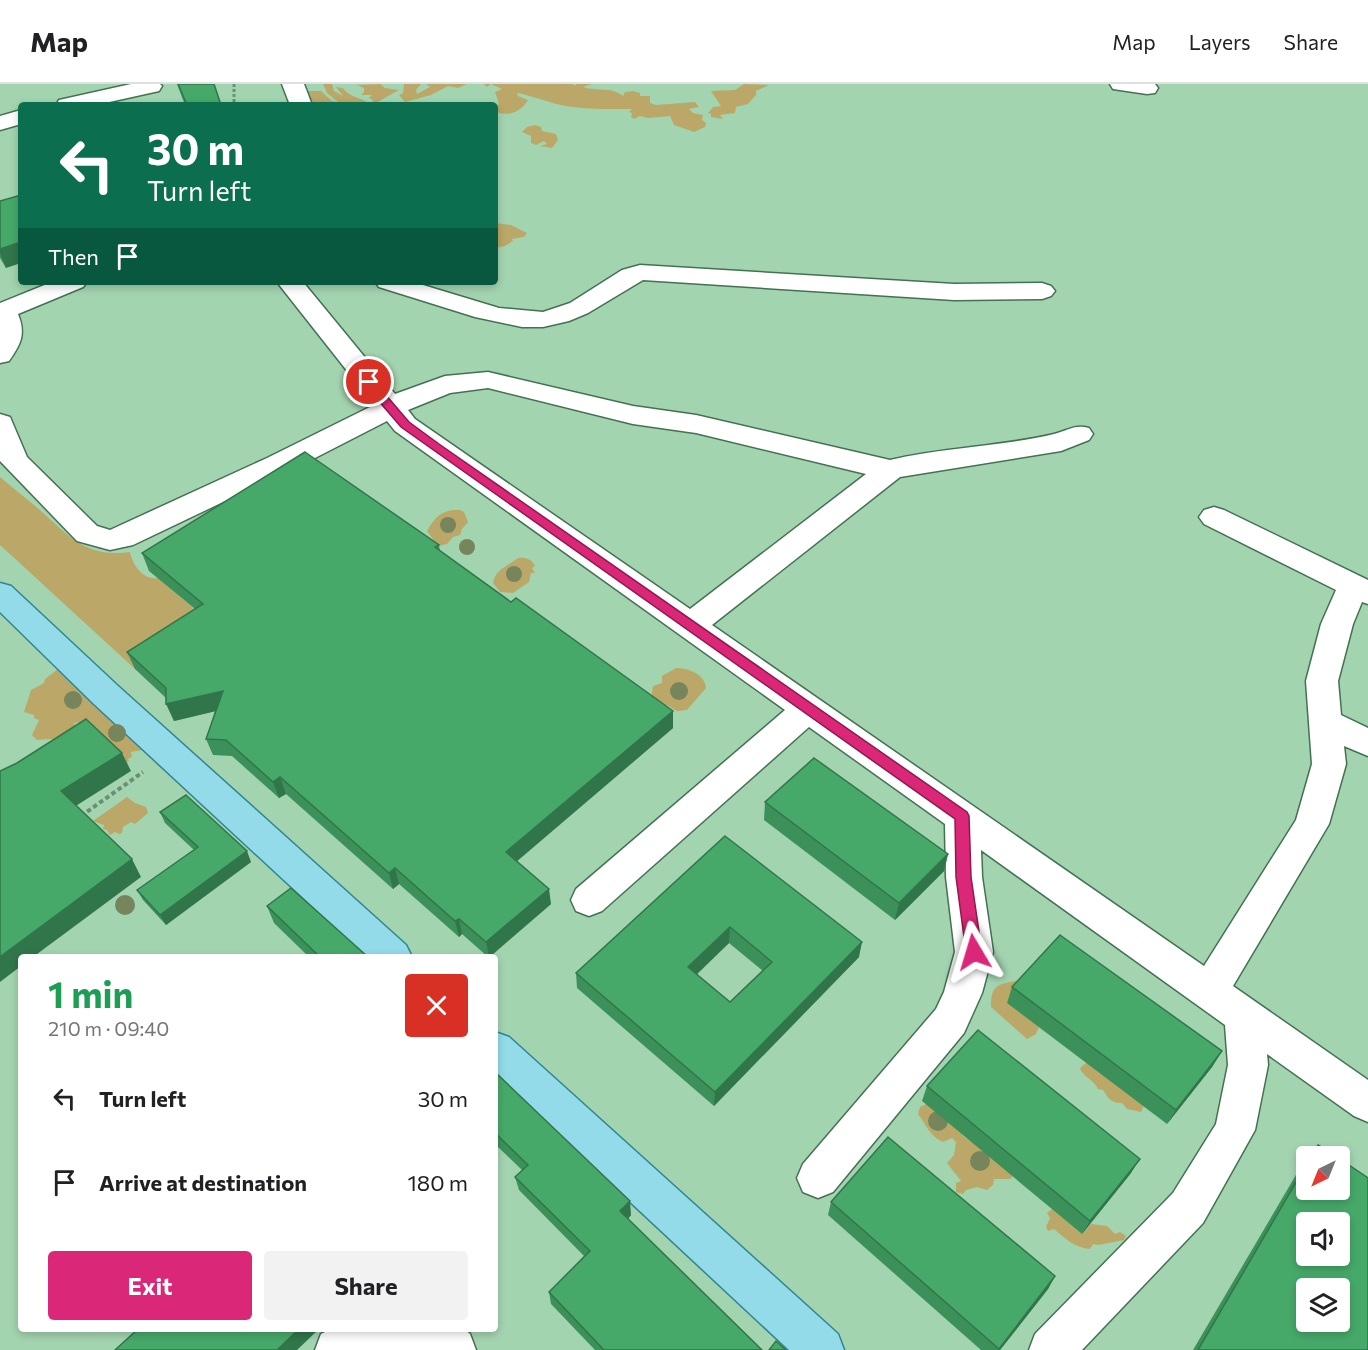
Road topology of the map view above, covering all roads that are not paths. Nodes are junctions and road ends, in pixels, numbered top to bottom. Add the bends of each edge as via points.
1 (293, 84) edge
2 (1122, 84) edge
3 (151, 85) edge
4 (1147, 88) dead end
5 (80, 102) edge
6 (161, 102) edge
7 (300, 102) edge
8 (18, 118) edge
9 (0, 123) edge
10 (65, 285) edge
11 (292, 285) edge
12 (398, 285) edge
13 (1042, 291) dead end
14 (2, 305) edge
15 (0, 355) edge
16 (391, 408) junction
17 (0, 423) edge
18 (1079, 434) dead end
19 (890, 470) junction
20 (1214, 517) dead end
21 (1360, 589) edge
22 (0, 594) edge
23 (691, 625) junction
24 (809, 708) junction
25 (1325, 722) junction
26 (1368, 743) edge
27 (962, 816) junction
28 (589, 900) dead end
29 (390, 954) edge
30 (1210, 991) junction
31 (1244, 1017) junction
32 (498, 1053) edge
33 (1368, 1102) edge
34 (818, 1178) dead end
35 (375, 1332) edge
36 (415, 1332) edge
37 (337, 1350) edge
38 (454, 1350) edge
39 (822, 1350) edge
40 (1051, 1350) edge

1 - 7 street
2 - 4 street
3 - 5 street
3 - 6 street
8 - 9 street
10 - 14 street
11 - 16 street
12 - 13 street via 507,318 536,321 559,317 640,272 954,292
14 - 15 street via 12,332
16 - 17 street via 122,538 110,540 87,534 14,461
16 - 19 street via 432,388 466,380 488,380
16 - 23 street via 405,425 464,468
18 - 19 street via 1060,442
19 - 23 street
20 - 21 street
21 - 25 street via 1337,624 1322,681
22 - 29 main road
23 - 24 street
24 - 27 street
24 - 28 street
25 - 26 street
25 - 30 street via 1329,764 1312,824
27 - 30 street
27 - 34 street via 964,877 974,952 963,993 950,1021
30 - 31 street
31 - 33 street
31 - 40 street via 1248,1065 1235,1130 1188,1208
32 - 39 main road
35 - 37 street
36 - 38 street via 449,1344

